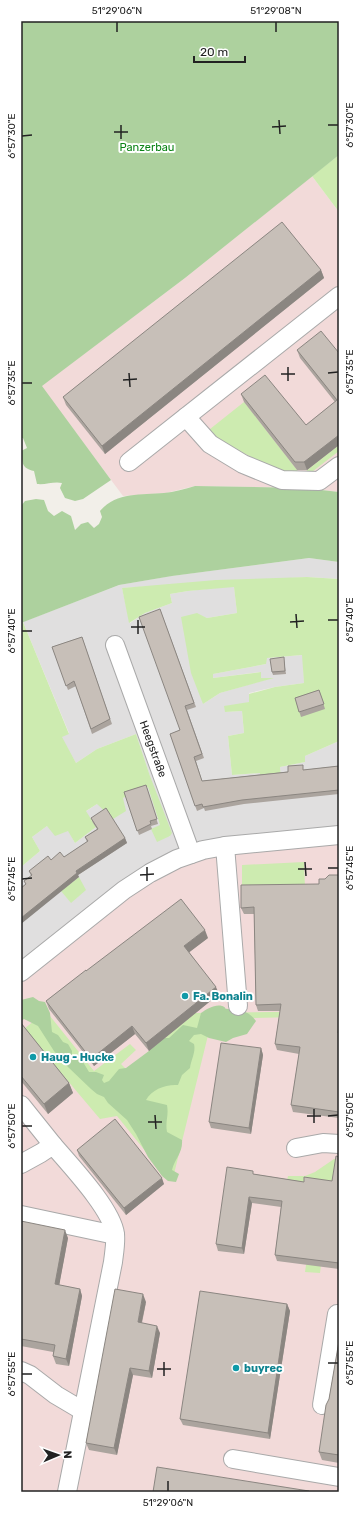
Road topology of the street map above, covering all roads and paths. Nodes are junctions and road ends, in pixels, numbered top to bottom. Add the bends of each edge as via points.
1 (339, 296) edge
2 (186, 417) junction
3 (129, 462) dead end
4 (339, 466) edge
5 (115, 645) dead end
6 (335, 837) edge
7 (226, 846) junction
8 (191, 854) junction
9 (21, 972) edge
10 (238, 1006) dead end
11 (21, 1105) edge
12 (339, 1144) edge
13 (52, 1145) junction
14 (296, 1148) dead end
15 (21, 1164) edge
16 (21, 1215) edge
17 (115, 1235) junction
18 (339, 1314) edge
19 (21, 1371) edge
20 (322, 1404) dead end
21 (83, 1411) junction
22 (233, 1459) dead end
23 (339, 1476) edge
24 (67, 1492) edge

1 - 2 street
2 - 3 street
2 - 4 street via 210,444 243,464 282,480 319,481
5 - 8 street, Heegstraße
6 - 7 street
7 - 8 street
7 - 10 street
8 - 9 street via 163,866 130,886
11 - 13 street
12 - 14 street via 323,1143
13 - 15 street
13 - 17 street via 98,1200 112,1221
16 - 17 street
17 - 21 street via 113,1262
18 - 20 street
19 - 21 street
21 - 24 street
22 - 23 street

